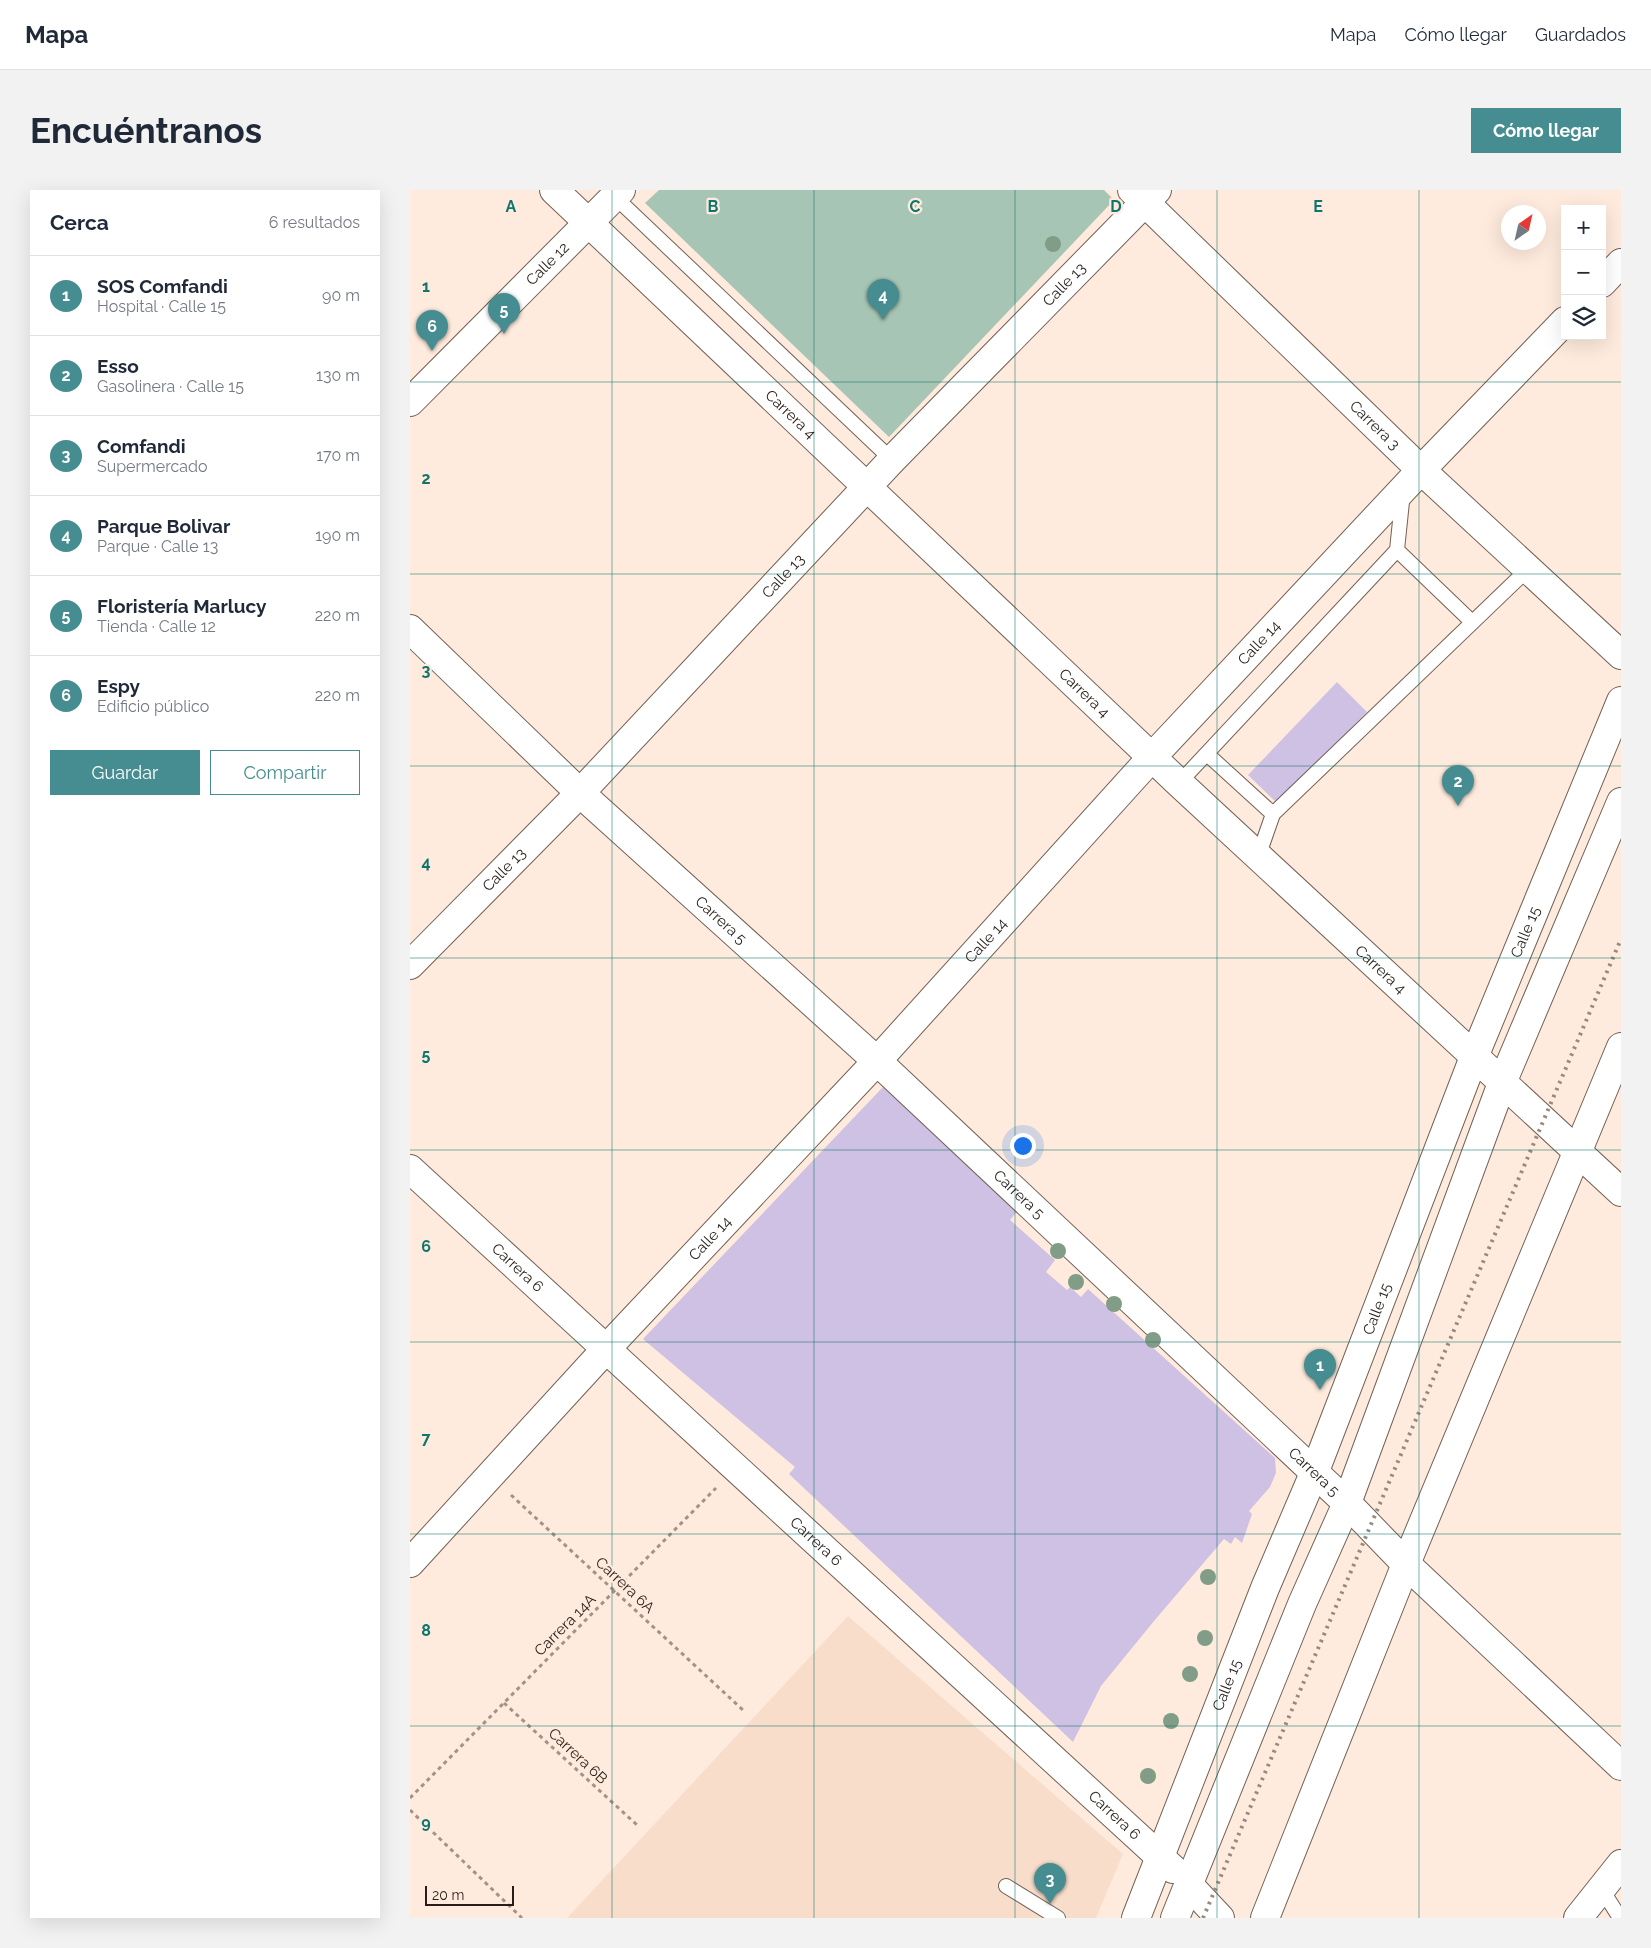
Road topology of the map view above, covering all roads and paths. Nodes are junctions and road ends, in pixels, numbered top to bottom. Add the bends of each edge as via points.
1 (554, 190) edge
2 (618, 193) edge
3 (1145, 194) edge
4 (587, 222) junction
5 (1621, 263) edge
6 (1606, 279) edge
7 (1561, 325) edge
8 (410, 402) edge
9 (892, 460) junction
10 (1412, 479) junction
11 (867, 488) junction
12 (1397, 550) junction
13 (1528, 569) junction
14 (1472, 622) junction
15 (410, 629) edge
16 (1621, 655) edge
17 (1621, 701) edge
18 (1207, 754) junction
19 (1152, 757) junction
20 (1179, 783) junction
21 (580, 793) junction
22 (1621, 802) edge
23 (1273, 814) junction
24 (1258, 857) junction
25 (410, 965) edge
26 (1621, 1048) edge
27 (1474, 1057) junction
28 (877, 1061) junction
29 (1502, 1083) junction
30 (1578, 1152) junction
31 (410, 1169) edge
32 (1621, 1192) edge
33 (606, 1349) junction
34 (736, 1468) junction
35 (1315, 1470) junction
36 (490, 1476) junction
37 (1347, 1503) junction
38 (410, 1563) edge
39 (1406, 1564) junction
40 (614, 1591) junction
41 (504, 1703) junction
42 (744, 1711) dead end
43 (1621, 1766) edge
44 (410, 1798) edge
45 (410, 1810) edge
46 (637, 1825) dead end
47 (1161, 1858) junction
48 (1621, 1864) edge
49 (1190, 1884) junction
50 (1006, 1886) dead end
51 (1601, 1888) junction
52 (522, 1918) edge
53 (1058, 1918) edge
54 (1136, 1918) edge
55 (1176, 1918) edge
56 (1220, 1918) edge
57 (1265, 1918) edge
58 (1578, 1918) edge
59 (1620, 1918) edge

1 - 4 street, Carrera 4
2 - 4 street, Calle 12
2 - 9 lane
3 - 9 street, Calle 13
3 - 10 street, Carrera 3
4 - 8 street, Calle 12
4 - 11 street, Carrera 4
5 - 6 street
7 - 10 street, Calle 14
9 - 11 street, Calle 13
10 - 12 lane
10 - 13 street, Carrera 3
10 - 19 street, Calle 14
11 - 19 street, Carrera 4
11 - 21 street, Calle 13
12 - 14 lane
12 - 18 lane
13 - 14 lane
13 - 16 street, Carrera 3
14 - 23 lane
15 - 21 street, Carrera 5
17 - 27 street, Calle 15
18 - 20 lane
18 - 23 lane
19 - 20 street, Carrera 4
19 - 28 street, Calle 14
20 - 24 street, Carrera 4
21 - 25 street, Calle 13
21 - 28 street, Carrera 5
22 - 29 street
23 - 24 lane
24 - 27 street, Carrera 4
26 - 30 street
27 - 29 street, Carrera 4
27 - 35 street, Calle 15
28 - 33 street, Calle 14
28 - 35 street, Carrera 5
29 - 30 street, Carrera 4
29 - 37 street
30 - 32 street, Carrera 4
30 - 39 street
31 - 33 street, Carrera 6
33 - 34 street, Carrera 6
33 - 36 street, Calle 14
34 - 40 path, Carrera 14A
34 - 47 street, Carrera 6
35 - 37 street, Carrera 5
35 - 47 street, Calle 15 via 1265,1588
36 - 38 street, Calle 14
36 - 40 path, Carrera 6A
37 - 39 street, Carrera 5
37 - 49 street via 1302,1604
39 - 43 street, Carrera 5
39 - 57 street
40 - 41 path, Carrera 14A
40 - 42 path, Carrera 6A
41 - 44 path, Carrera 14A
41 - 46 path, Carrera 6B
45 - 52 path
47 - 49 street, Carrera 6
47 - 54 street, Calle 15
48 - 51 street
49 - 55 street
49 - 56 street, Carrera 6
50 - 53 lane
51 - 58 street
51 - 59 lane

